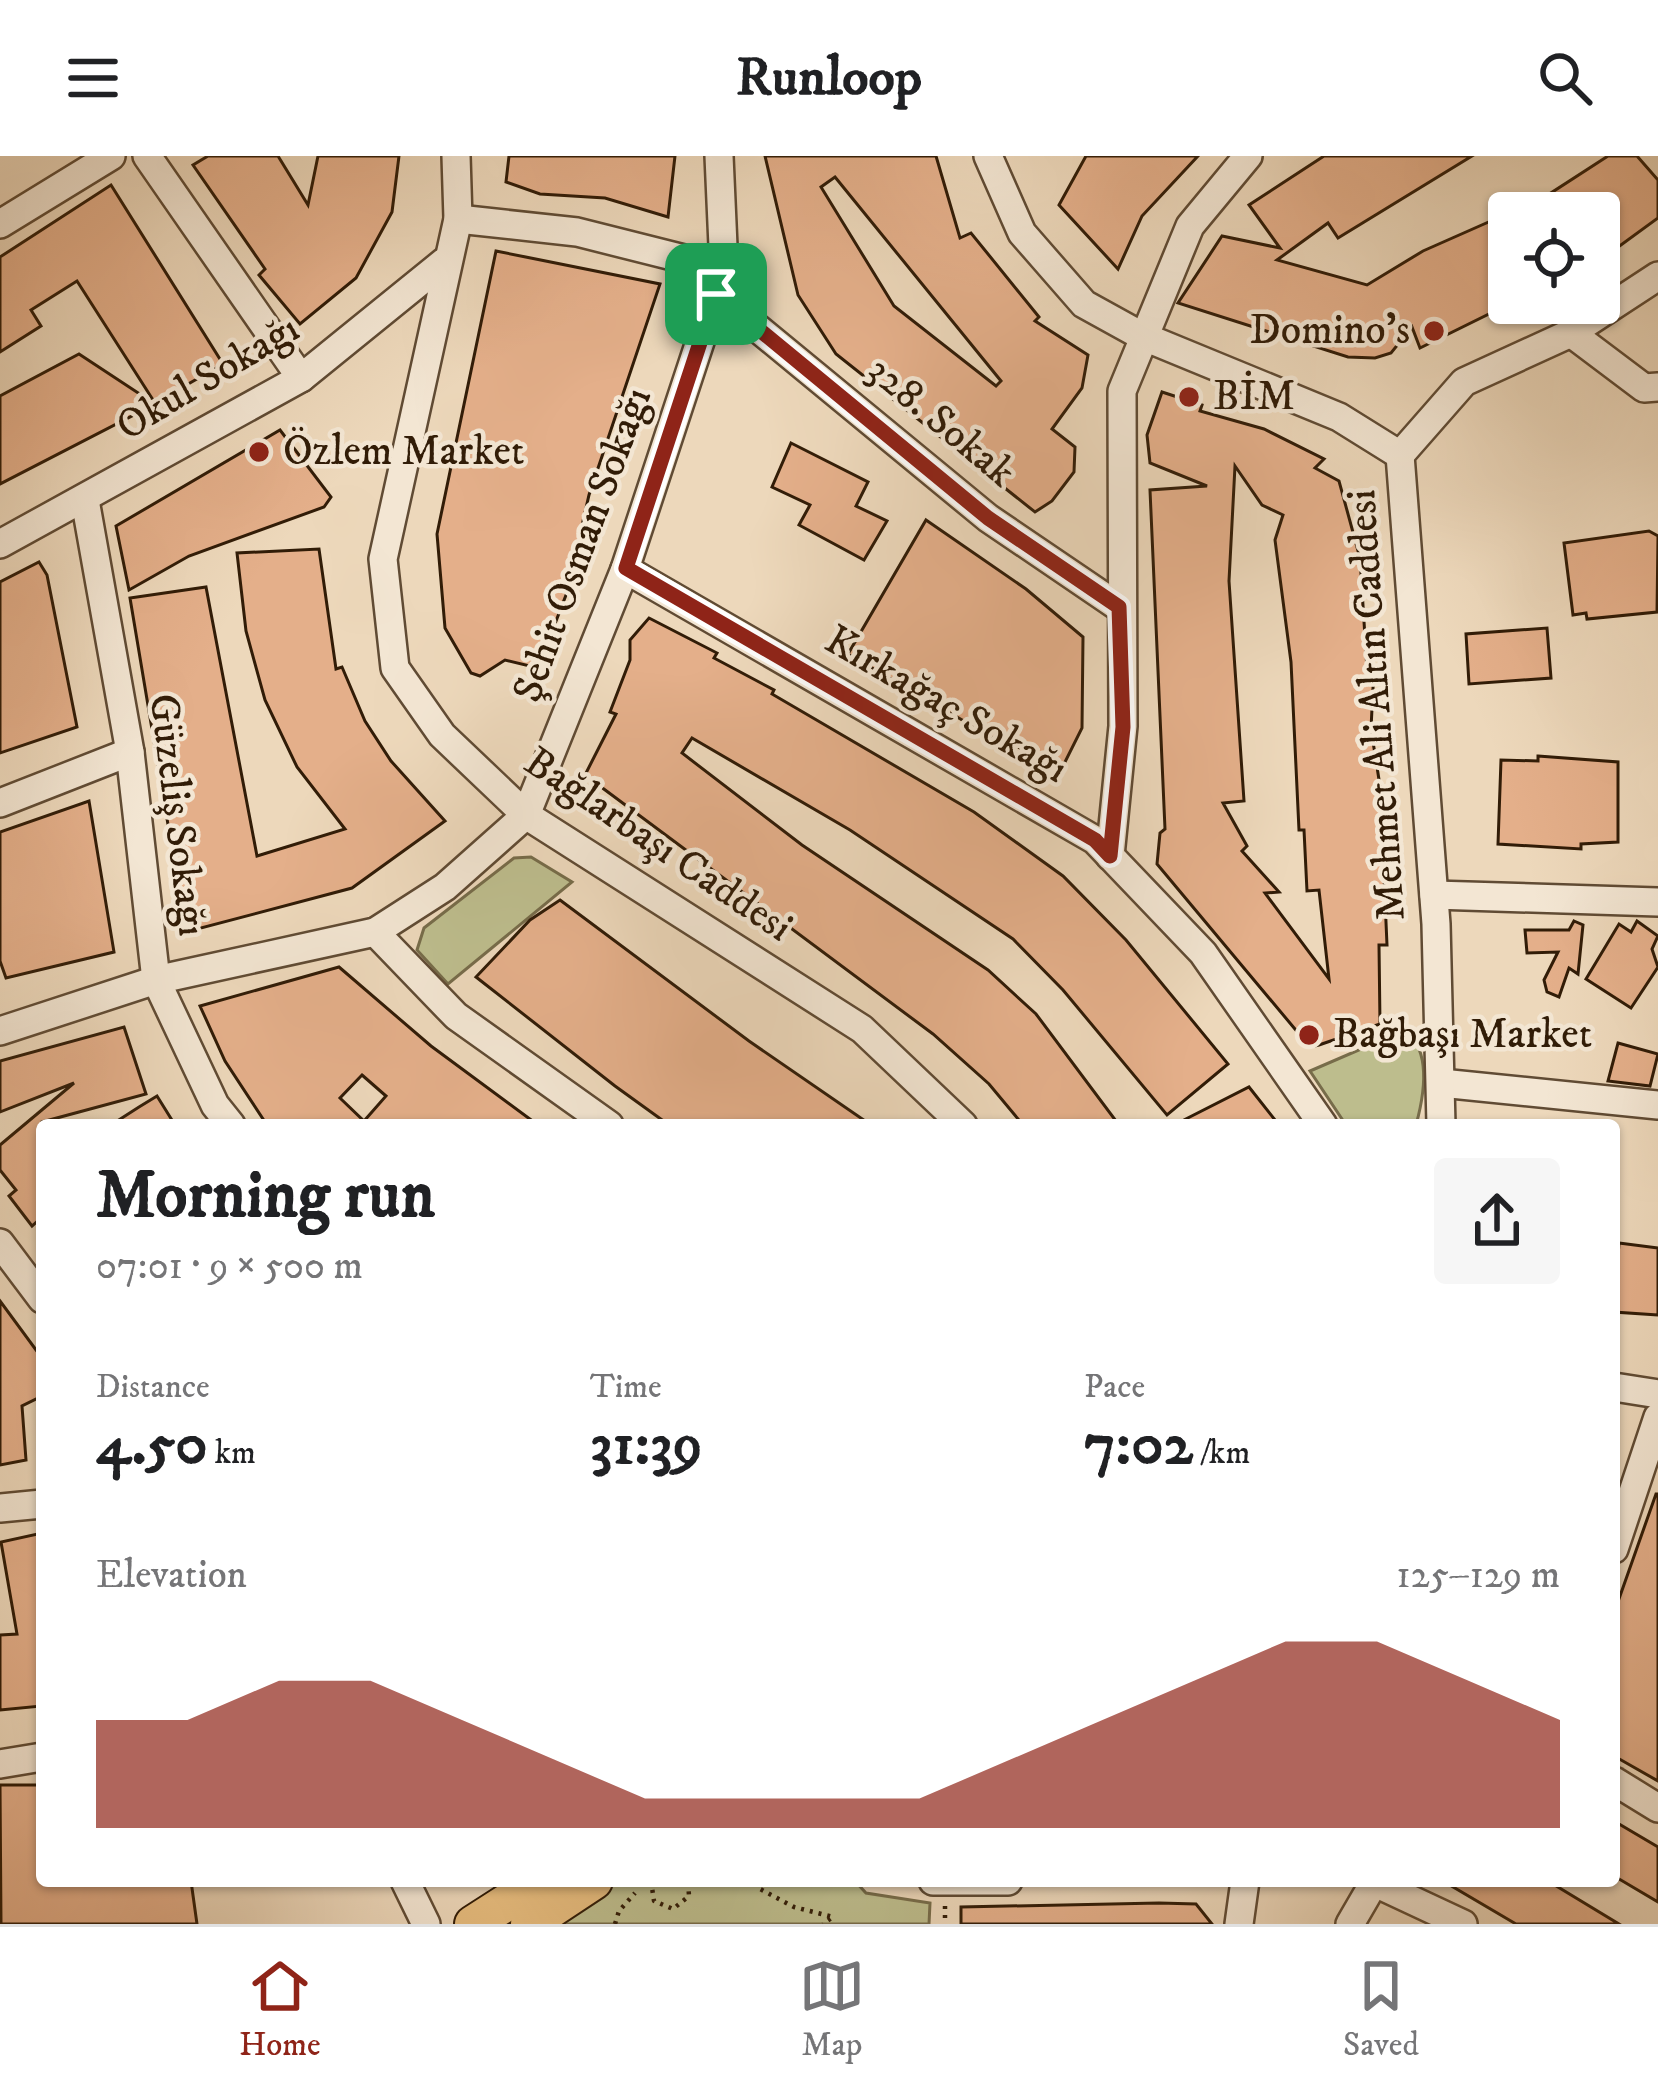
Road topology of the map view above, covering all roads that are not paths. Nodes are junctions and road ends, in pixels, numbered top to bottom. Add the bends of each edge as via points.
1 (111, 156) edge
2 (147, 156) edge
3 (456, 156) edge
4 (719, 156) edge
5 (988, 156) edge
6 (1248, 156) edge
7 (458, 219) junction
8 (0, 224) edge
9 (444, 262) junction
10 (1658, 276) edge
11 (720, 281) junction
12 (1571, 333) junction
13 (1142, 336) junction
14 (301, 378) junction
15 (1658, 387) edge
16 (1400, 455) junction
17 (85, 500) junction
18 (0, 544) edge
19 (626, 568) junction
20 (1119, 607) junction
21 (130, 752) junction
22 (0, 803) edge
23 (526, 815) junction
24 (1110, 856) junction
25 (1434, 895) junction
26 (1658, 902) edge
27 (375, 932) junction
28 (156, 980) junction
29 (0, 1031) edge
30 (1442, 1083) junction
31 (1658, 1105) edge
32 (226, 1119) edge
33 (601, 1119) edge
34 (957, 1119) edge
35 (1318, 1119) edge
36 (1441, 1119) edge
37 (0, 1243) edge
38 (36, 1291) edge
39 (1620, 1389) edge
40 (1658, 1394) edge
41 (1658, 1418) edge
42 (36, 1505) edge
43 (0, 1508) edge
44 (1620, 1532) edge
45 (36, 1758) edge
46 (0, 1764) edge
47 (1620, 1785) edge
48 (1658, 1808) edge
49 (408, 1887) edge
50 (531, 1887) edge
51 (585, 1887) edge
52 (1245, 1887) edge
53 (1370, 1887) edge
54 (1386, 1887) edge
55 (426, 1924) edge
56 (473, 1924) edge
57 (529, 1924) edge
58 (1239, 1924) edge
59 (1350, 1924) edge
60 (1463, 1924) edge

1 - 8 street
2 - 14 street
3 - 7 street, Bağlarbaşı Caddesi
4 - 11 street, Şehit Osman Sokağı
5 - 13 street via 1037,250 1084,304
6 - 13 street via 1190,226
7 - 9 street, Bağlarbaşı Caddesi
7 - 11 street via 577,232
9 - 14 street, Okul Sokağı
9 - 23 street, Bağlarbaşı Caddesi via 382,559 395,668 442,736
10 - 12 street, Mehmet Ali Altın Caddesi
11 - 19 street, Şehit Osman Sokağı
11 - 20 street, 328. Sokak via 988,518
12 - 15 street via 1644,388
12 - 16 street, Mehmet Ali Altın Caddesi via 1464,382
13 - 16 street via 1339,417
13 - 20 street via 1122,391
14 - 17 street, Okul Sokağı
16 - 25 street, Mehmet Ali Altın Caddesi
17 - 18 street, Okul Sokağı
17 - 21 street, Güzeliş Sokağı
19 - 23 street, Şehit Osman Sokağı
19 - 24 street, Kırkağaç Sokağı via 1095,840
20 - 24 street via 1123,727
21 - 22 street
21 - 28 street, Güzeliş Sokağı
23 - 27 street, Şehit Osman Sokağı via 445,887
23 - 34 street, Bağlarbaşı Caddesi via 862,1029
24 - 35 street, Kırkağaç Sokağı via 1203,953
25 - 26 street
25 - 30 street, Mehmet Ali Altın Caddesi
27 - 28 street, Şehit Osman Sokağı
27 - 33 street via 456,1016
28 - 29 street, Şehit Osman Sokağı
28 - 32 street, Güzeliş Sokağı
30 - 31 street
30 - 36 street, Mehmet Ali Altın Caddesi
37 - 38 street
39 - 40 street
41 - 44 street
42 - 43 street
45 - 46 street
47 - 48 street
49 - 55 street
50 - 56 main road
51 - 57 main road
52 - 58 street
53 - 59 street
54 - 60 street

